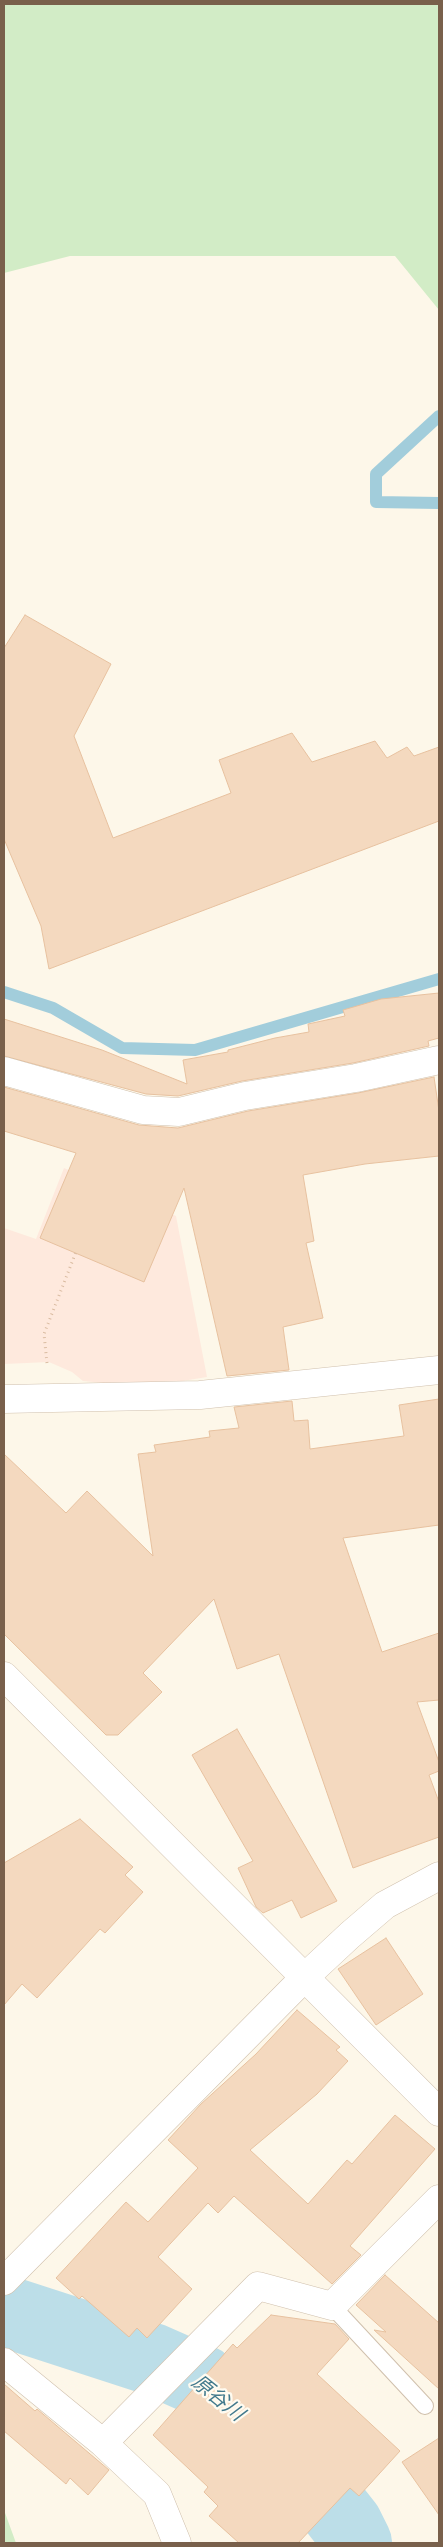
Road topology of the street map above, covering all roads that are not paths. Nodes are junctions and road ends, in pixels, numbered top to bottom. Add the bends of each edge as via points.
1 (439, 1060) edge
2 (4, 1071) edge
3 (439, 1370) edge
4 (4, 1399) edge
5 (4, 1676) edge
6 (439, 1876) edge
7 (306, 1976) junction
8 (439, 2112) edge
9 (439, 2199) edge
10 (4, 2281) edge
11 (332, 2306) junction
12 (4, 2362) edge
13 (425, 2406) dead end
14 (103, 2443) junction
15 (177, 2543) edge

1 - 2 street via 356,1078 245,1096 179,1112 143,1110
3 - 4 street via 200,1395
5 - 7 street
6 - 7 street via 385,1905
7 - 8 street
7 - 10 street
9 - 11 street
11 - 13 lane
11 - 14 street via 258,2286
12 - 14 street
14 - 15 street via 157,2494

